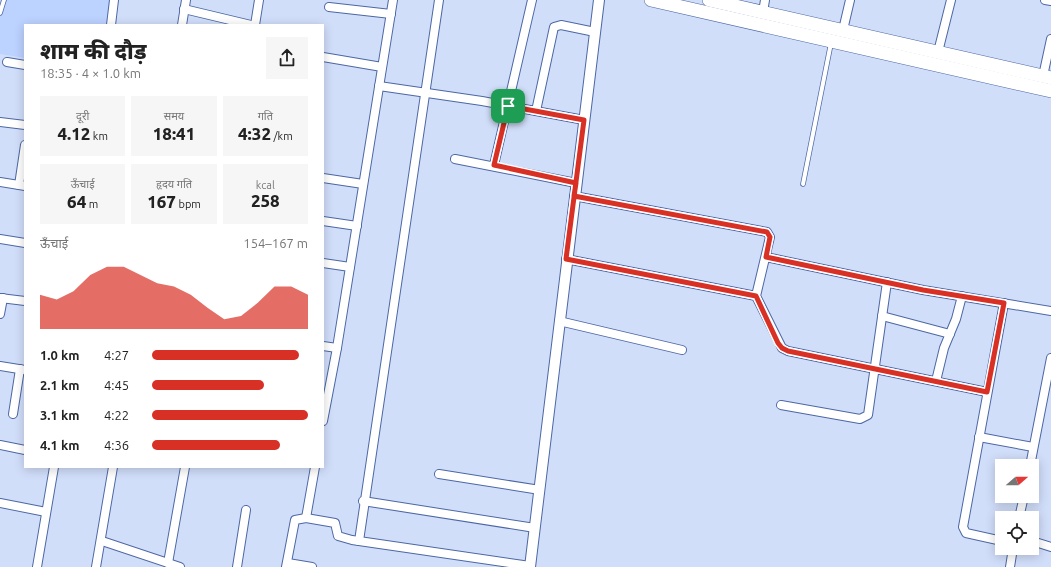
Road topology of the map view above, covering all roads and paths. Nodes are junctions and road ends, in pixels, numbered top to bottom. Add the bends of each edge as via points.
1 (4, 0) edge
2 (114, 0) edge
3 (186, 0) edge
4 (259, 0) edge
5 (393, 0) edge
6 (439, 0) edge
7 (532, 0) edge
8 (599, 0) edge
9 (651, 0) edge
10 (709, 0) edge
11 (850, 0) edge
12 (951, 0) edge
13 (1045, 0) edge
14 (1051, 1) edge
15 (764, 6) edge
16 (329, 7) dead end
17 (184, 9) junction
18 (0, 12) edge
19 (391, 14) junction
20 (111, 24) edge
21 (182, 24) edge
22 (247, 24) edge
23 (256, 24) edge
24 (843, 30) junction
25 (595, 32) junction
26 (1051, 39) edge
27 (831, 41) junction
28 (938, 52) junction
29 (324, 57) edge
30 (7, 62) dead end
31 (24, 65) edge
32 (382, 67) junction
33 (1047, 77) edge
34 (379, 86) junction
35 (1051, 91) edge
36 (424, 92) junction
37 (508, 106) junction
38 (536, 111) junction
39 (584, 120) junction
40 (0, 122) edge
41 (24, 125) edge
42 (24, 158) edge
43 (455, 159) dead end
44 (494, 165) junction
45 (324, 178) edge
46 (0, 182) edge
47 (576, 183) junction
48 (364, 184) junction
49 (803, 184) dead end
50 (22, 185) edge
51 (574, 196) junction
52 (324, 221) edge
53 (357, 226) junction
54 (0, 239) edge
55 (24, 243) edge
56 (766, 257) junction
57 (566, 259) junction
58 (324, 263) edge
59 (350, 267) junction
60 (887, 282) junction
61 (756, 296) junction
62 (962, 296) junction
63 (2, 298) edge
64 (24, 301) edge
65 (1004, 303) junction
66 (1051, 311) edge
67 (0, 314) edge
68 (882, 316) junction
69 (559, 321) junction
70 (950, 334) junction
71 (324, 346) edge
72 (337, 348) junction
73 (682, 350) dead end
74 (1051, 358) edge
75 (0, 366) edge
76 (874, 368) junction
77 (23, 370) edge
78 (936, 381) junction
79 (987, 392) junction
80 (781, 405) dead end
81 (324, 411) edge
82 (13, 414) dead end
83 (979, 437) junction
84 (0, 445) edge
85 (1033, 447) junction
86 (24, 450) edge
87 (1031, 459) edge
88 (54, 468) edge
89 (113, 468) edge
90 (185, 468) edge
91 (315, 468) edge
92 (439, 474) dead end
93 (540, 490) junction
94 (363, 501) junction
95 (0, 503) edge
96 (246, 510) dead end
97 (46, 512) junction
98 (306, 518) junction
99 (535, 528) junction
100 (995, 539) edge
101 (102, 541) junction
102 (359, 541) junction
103 (1039, 543) edge
104 (1051, 547) edge
105 (1012, 555) edge
106 (168, 563) junction
107 (287, 565) edge
108 (530, 566) edge
109 (37, 567) edge
110 (96, 567) edge
111 (180, 567) edge
112 (236, 567) edge
113 (312, 567) edge
114 (1010, 567) edge

1 - 18 lane
2 - 20 street
3 - 17 street
4 - 23 street
5 - 19 street
6 - 36 street
7 - 37 street
8 - 25 street
9 - 27 main road
10 - 15 main road
11 - 24 street
12 - 28 street
13 - 14 street
15 - 24 main road
16 - 19 street
17 - 21 street
17 - 22 street
19 - 32 street
24 - 28 main road
25 - 38 street via 561,25 554,27
25 - 39 street
26 - 33 street
27 - 35 main road
27 - 49 lane
28 - 33 main road
29 - 32 street
30 - 31 street
32 - 34 street
34 - 36 street
34 - 48 street
36 - 37 street
36 - 94 street
37 - 38 street
37 - 44 street
38 - 39 street
39 - 47 street
40 - 41 street
42 - 50 street
43 - 44 street
44 - 47 street
45 - 48 street
46 - 50 street
47 - 51 street
48 - 53 street
51 - 56 street via 767,232 770,237
51 - 57 street
52 - 53 street
53 - 59 street
54 - 55 street
56 - 60 street
56 - 61 street
57 - 61 street
57 - 69 street
58 - 59 street
59 - 72 street
60 - 62 street
60 - 68 street
61 - 76 street via 782,348
62 - 65 street
62 - 70 street
63 - 64 street
63 - 67 street
65 - 66 street
65 - 79 street
68 - 70 street
68 - 76 street
69 - 73 street
69 - 93 street
70 - 78 street
71 - 72 street
72 - 81 street
74 - 85 street
75 - 77 street
76 - 78 street
76 - 80 street via 868,414 865,418
77 - 82 street
78 - 79 street
79 - 83 street
83 - 85 street
83 - 100 street via 964,530
84 - 86 street
85 - 87 street
88 - 97 street
89 - 101 street
90 - 106 street
91 - 98 street
92 - 93 street
93 - 99 street
94 - 99 street
94 - 102 street
95 - 97 street
96 - 112 street
97 - 109 street
98 - 102 street via 335,523 338,536
98 - 107 street via 295,520
99 - 108 street
101 - 106 street
101 - 110 street
102 - 108 street
103 - 104 street
105 - 114 street
106 - 111 street
107 - 113 street

